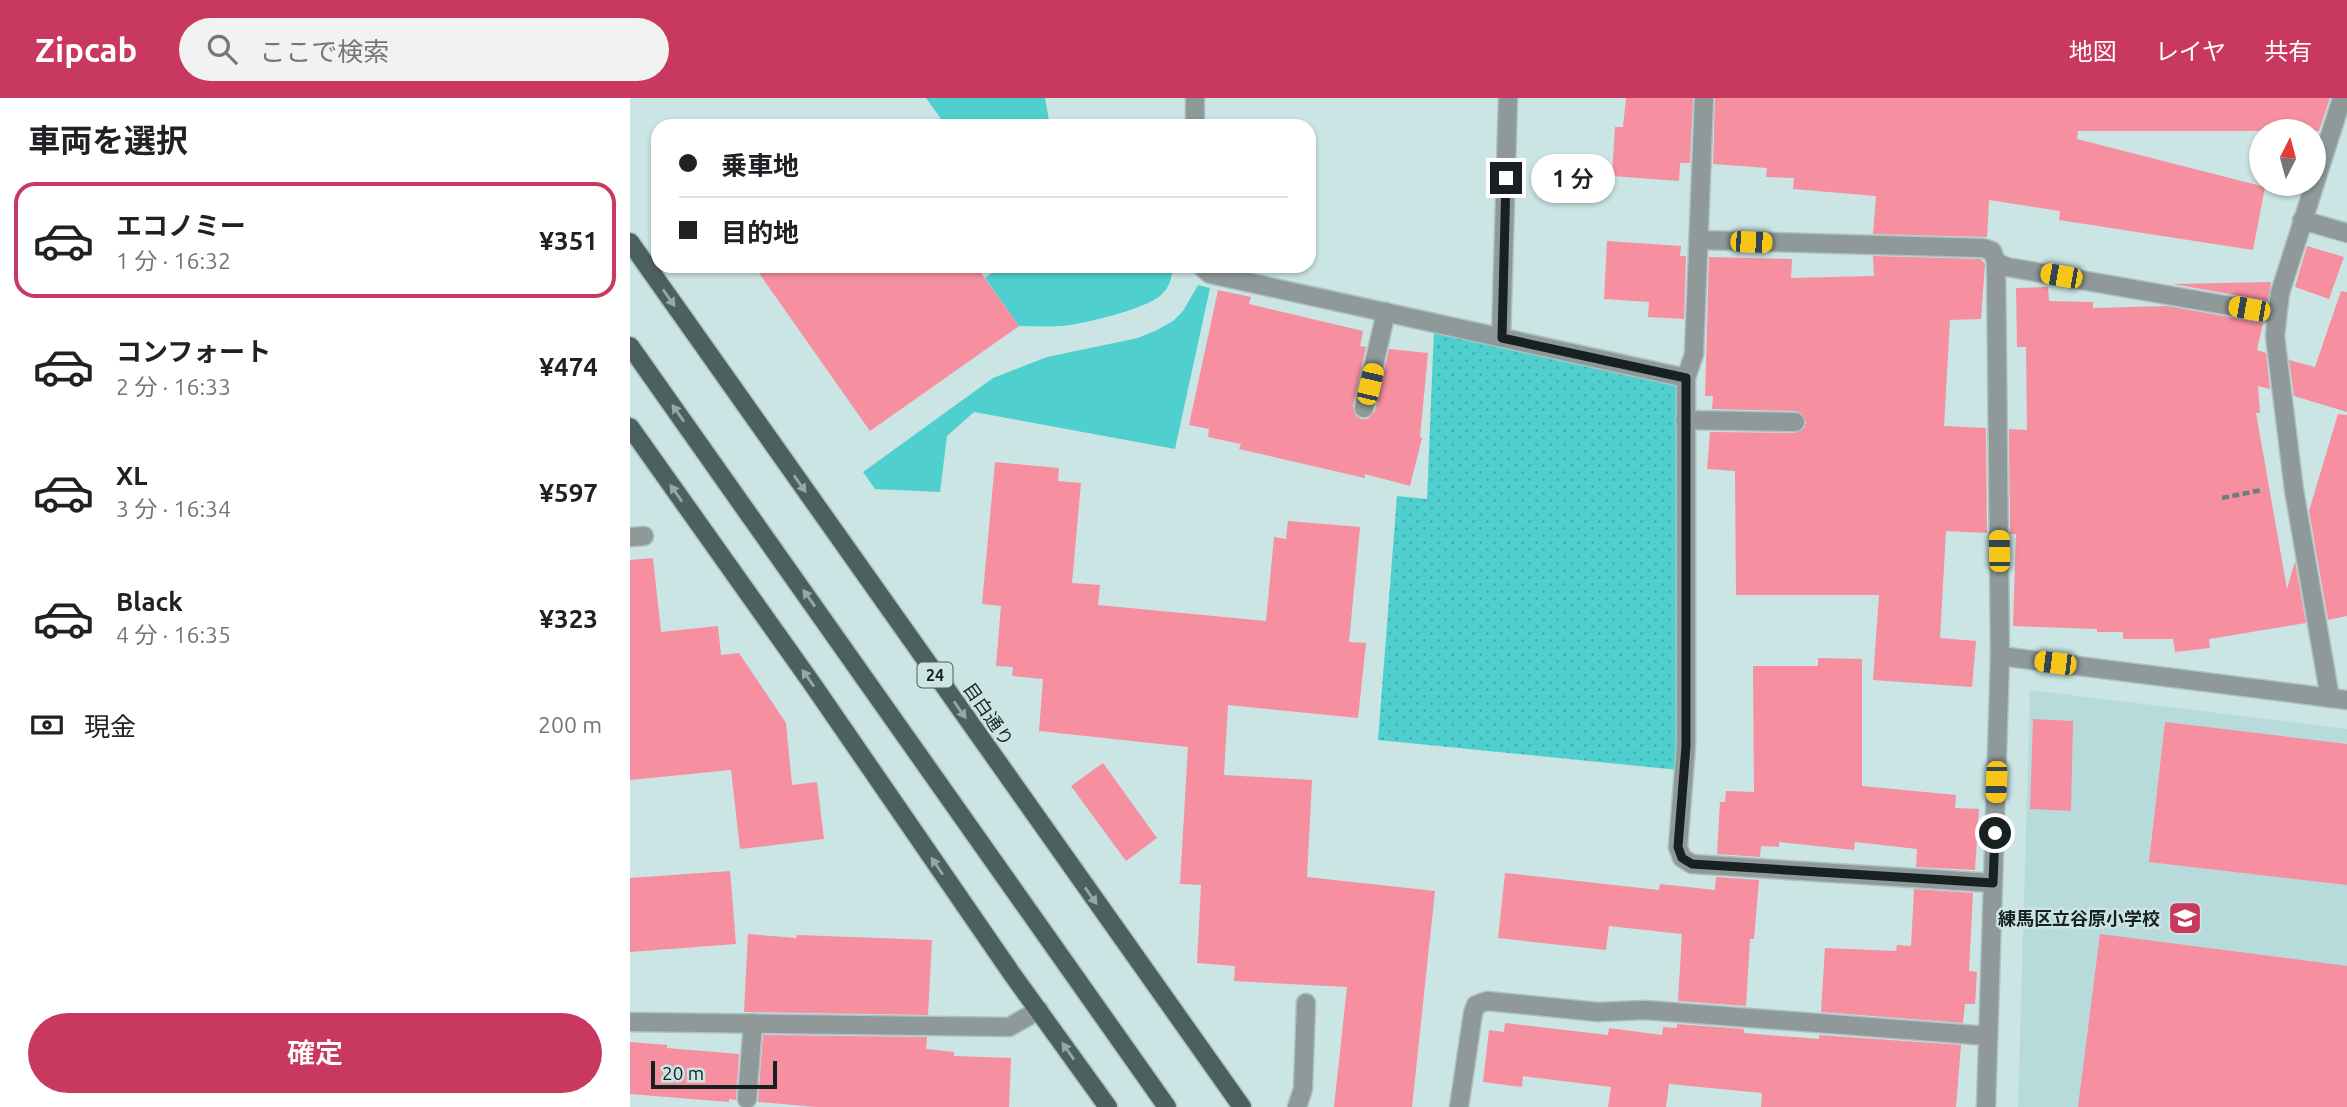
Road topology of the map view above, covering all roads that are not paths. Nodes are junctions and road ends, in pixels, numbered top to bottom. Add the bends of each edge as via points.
1 (1195, 98) edge
2 (1508, 98) edge
3 (1704, 98) edge
4 (2342, 98) edge
5 (1195, 119) edge
6 (2302, 220) junction
7 (2347, 233) edge
8 (1699, 240) junction
9 (630, 242) edge
10 (1996, 262) junction
11 (651, 272) edge
12 (652, 273) edge
13 (1209, 273) edge
14 (1386, 312) junction
15 (2276, 314) junction
16 (1502, 338) junction
17 (630, 346) edge
18 (1686, 378) junction
19 (1364, 408) dead end
20 (1685, 420) junction
21 (1795, 422) dead end
22 (630, 427) edge
23 (2000, 656) junction
24 (2338, 699) edge
25 (1993, 883) junction
26 (1306, 1003) dead end
27 (1039, 1010) junction
28 (630, 1022) edge
29 (753, 1023) junction
30 (1988, 1036) junction
31 (747, 1099) dead end
32 (1108, 1107) edge
33 (1167, 1107) edge
34 (1242, 1107) edge
35 (1297, 1107) edge
36 (1459, 1107) edge
37 (1986, 1107) edge

1 - 5 street
2 - 16 street
3 - 8 street
4 - 6 street
6 - 7 street
6 - 15 street
8 - 10 street via 1983,248 1992,251
8 - 18 street via 1693,354
9 -> 11 main road, 目白通り / 24
10 - 15 street
10 - 23 street
12 -> 34 main road, 目白通り / 24
13 - 14 street
14 - 16 street
14 - 19 street
15 - 24 street via 2293,485
16 - 18 street
33 -> 17 main road
18 - 20 street
20 - 21 street
20 - 25 street via 1686,746 1678,847 1682,858 1692,864
27 -> 22 main road
23 - 24 street
23 - 25 street
25 - 30 street
26 - 35 street via 1303,1089
27 - 29 street via 1009,1027
32 -> 27 main road
28 - 29 street
29 - 31 street
30 - 36 street via 1487,1001 1476,1005 1473,1013
30 - 37 street

